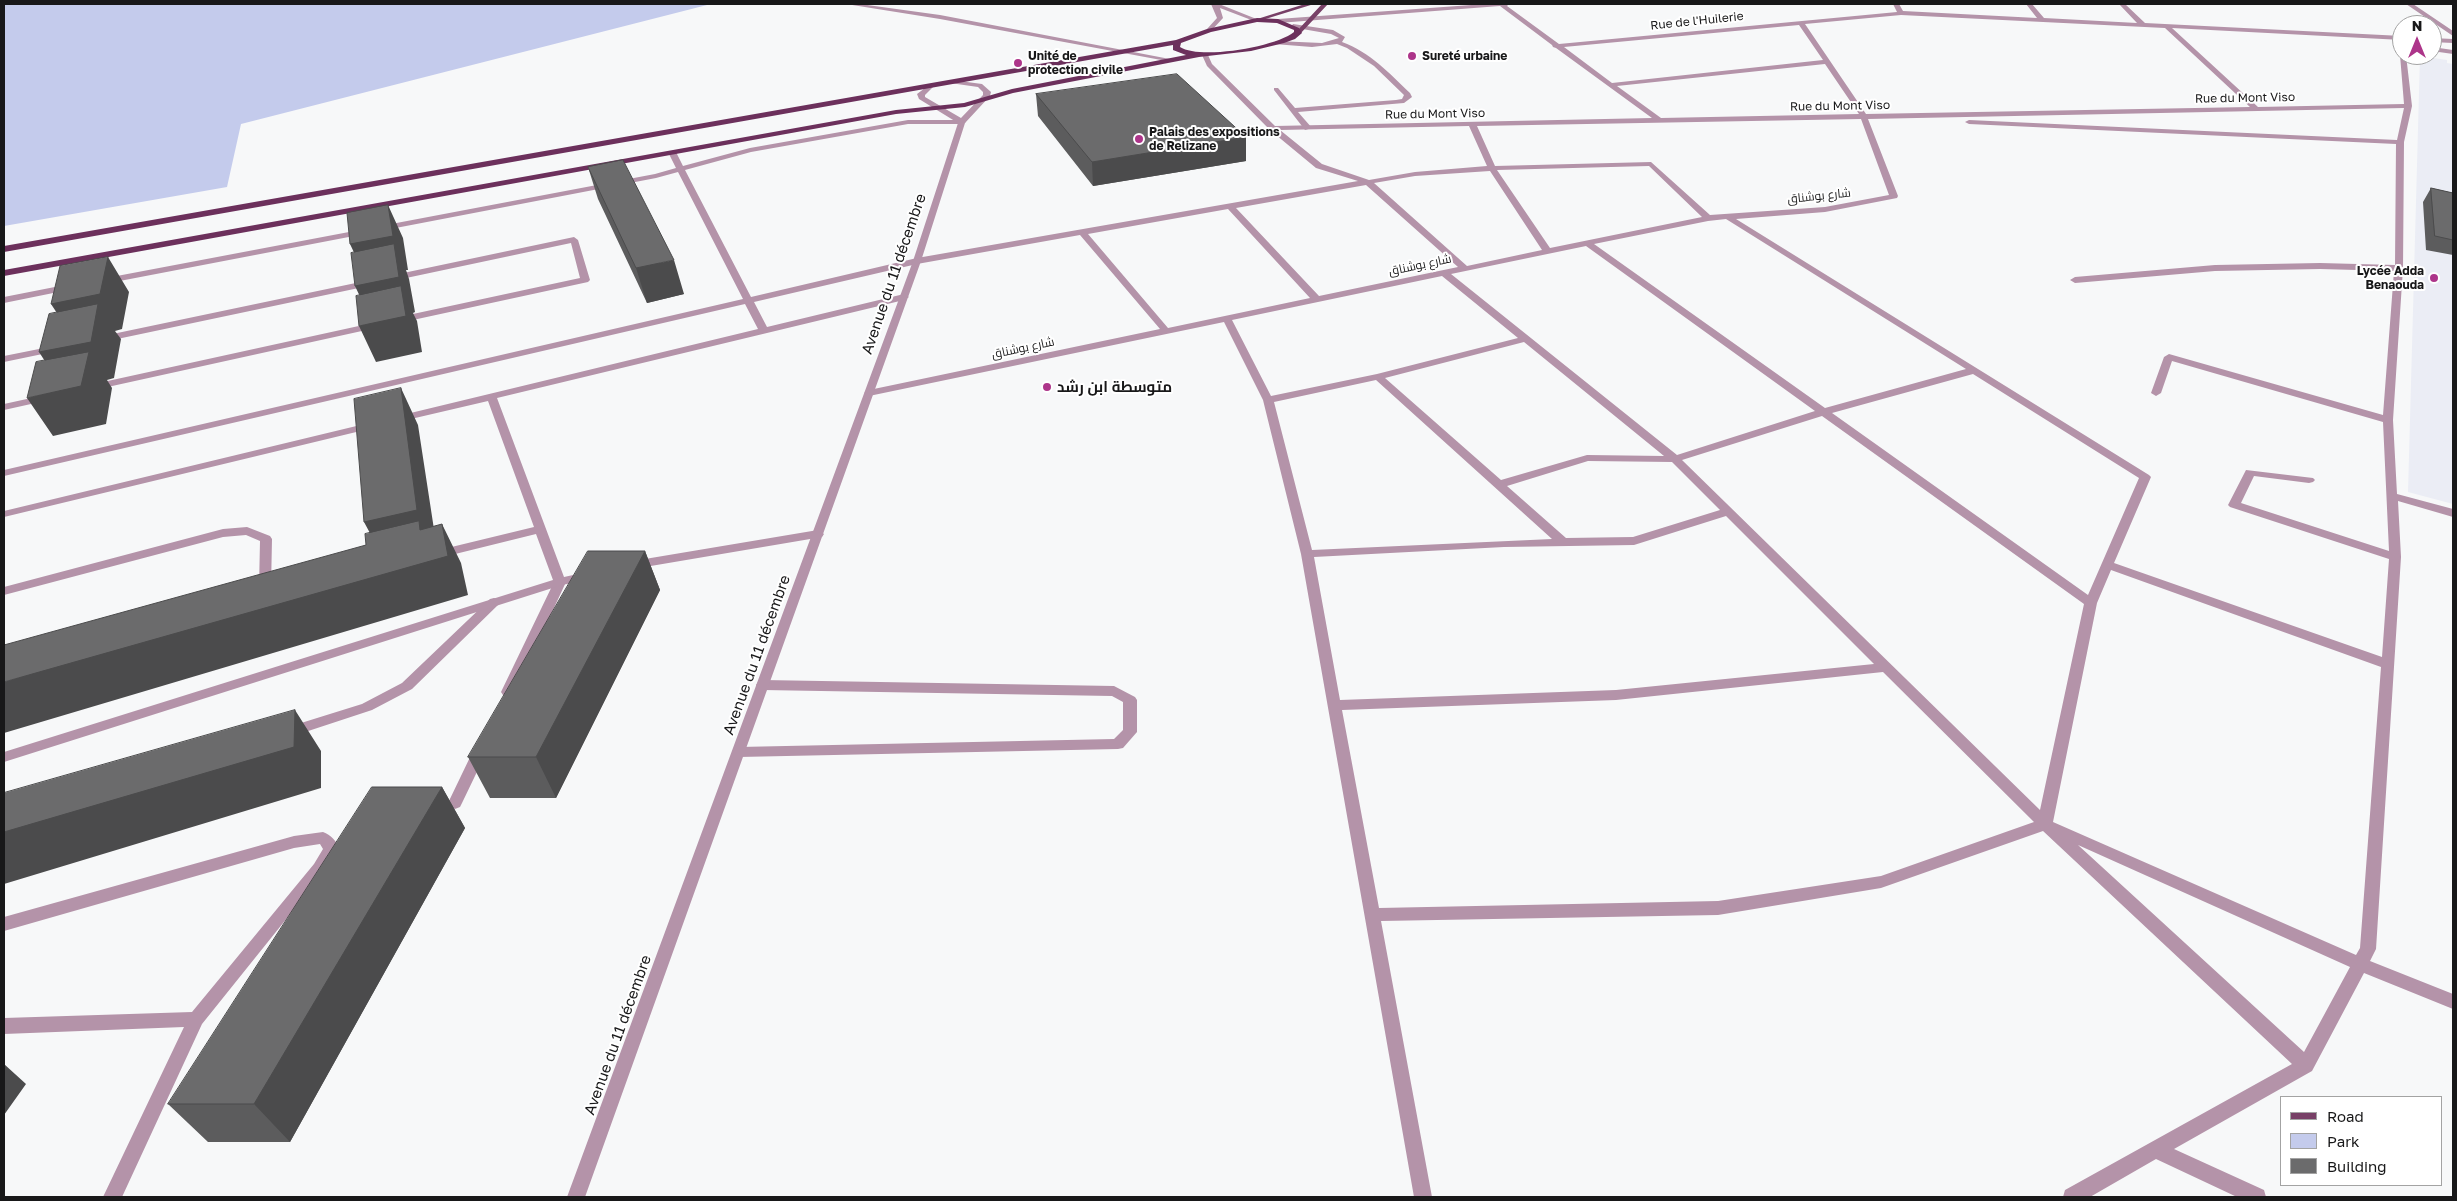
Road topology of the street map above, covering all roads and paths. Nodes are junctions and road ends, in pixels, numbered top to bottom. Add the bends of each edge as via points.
1 (849, 4) edge
2 (1214, 4) edge
3 (1311, 4) edge
4 (1325, 4) edge
5 (1500, 4) edge
6 (1506, 4) edge
7 (1896, 4) edge
8 (2029, 4) edge
9 (2122, 4) edge
10 (2409, 4) edge
11 (1901, 13) junction
12 (1257, 20) junction
13 (1310, 20) junction
14 (2042, 20) junction
15 (1278, 21) junction
16 (1800, 22) junction
17 (2143, 25) junction
18 (2166, 26) junction
19 (1210, 30) junction
20 (1300, 30) junction
21 (2453, 34) edge
22 (2392, 37) edge
23 (1178, 42) junction
24 (1276, 43) junction
25 (1339, 43) junction
26 (1556, 46) junction
27 (1132, 51) junction
28 (1202, 55) junction
29 (1172, 60) junction
30 (1827, 62) junction
31 (2404, 65) edge
32 (952, 82) junction
33 (1609, 85) junction
34 (931, 86) junction
35 (1276, 89) dead end
36 (982, 101) junction
37 (2408, 106) junction
38 (937, 109) junction
39 (2256, 109) junction
40 (1293, 110) junction
41 (1864, 117) junction
42 (1660, 121) junction
43 (788, 122) junction
44 (962, 122) junction
45 (1472, 124) junction
46 (1273, 128) junction
47 (1308, 128) junction
48 (802, 141) junction
49 (2400, 142) junction
50 (673, 154) junction
51 (1492, 168) junction
52 (682, 170) junction
53 (1368, 182) junction
54 (1230, 206) junction
55 (1728, 217) junction
56 (1708, 218) junction
57 (1082, 232) junction
58 (1587, 243) junction
59 (4, 249) edge
60 (1548, 252) junction
61 (917, 261) junction
62 (2399, 268) junction
63 (1465, 269) junction
64 (4, 273) edge
65 (1444, 273) junction
66 (2075, 280) dead end
67 (91, 283) edge
68 (82, 285) edge
69 (904, 297) junction
70 (4, 300) edge
71 (749, 300) junction
72 (1317, 300) junction
73 (1227, 318) junction
74 (764, 331) junction
75 (1166, 331) junction
76 (1526, 339) junction
77 (91, 341) edge
78 (62, 347) edge
79 (4, 359) edge
80 (1975, 370) junction
81 (1378, 376) junction
82 (81, 390) edge
83 (869, 393) junction
84 (2156, 393) dead end
85 (52, 396) edge
86 (491, 396) junction
87 (1268, 400) junction
88 (4, 407) edge
89 (1823, 412) junction
90 (2388, 420) junction
91 (1675, 459) junction
92 (4, 473) edge
93 (2309, 480) dead end
94 (1497, 485) junction
95 (2392, 496) junction
96 (1728, 511) junction
97 (2453, 513) edge
98 (4, 514) edge
99 (540, 529) junction
100 (818, 534) junction
101 (1562, 542) junction
102 (1308, 554) junction
103 (2394, 557) junction
104 (426, 558) edge
105 (2108, 565) junction
106 (616, 569) edge
107 (597, 573) edge
108 (560, 582) junction
109 (4, 591) edge
110 (265, 598) edge
111 (494, 602) junction
112 (2091, 603) junction
113 (2387, 664) junction
114 (1886, 667) junction
115 (763, 685) junction
116 (1334, 705) junction
117 (501, 706) edge
118 (274, 737) edge
119 (484, 741) edge
120 (739, 752) junction
121 (4, 757) edge
122 (455, 802) dead end
123 (2045, 824) junction
124 (1372, 915) junction
125 (4, 924) edge
126 (2360, 964) junction
127 (2453, 1002) edge
128 (196, 1018) junction
129 (4, 1026) edge
130 (2306, 1064) junction
131 (2156, 1150) junction
132 (112, 1197) edge
133 (576, 1197) edge
134 (1424, 1197) edge
135 (2072, 1197) edge
136 (2257, 1197) edge

1 - 27 street
2 - 12 street
2 - 19 street via 1220,18
3 - 12 main road
4 - 13 main road
5 - 6 street
5 - 13 street
5 - 26 street
7 - 11 street
8 - 14 street
9 - 17 street
10 - 21 street
11 - 14 street, Rue de l'Huilerie
11 - 16 street, Rue de l'Huilerie
12 - 15 highway
12 - 19 highway
13 - 15 street
13 - 20 main road
14 - 17 street, Rue de l'Huilerie
15 - 20 highway
16 - 26 street, Rue de l'Huilerie
16 - 30 street
17 - 18 street, Rue de l'Huilerie
18 - 22 street, Rue de l'Huilerie
18 - 39 street
19 - 23 highway
20 - 24 highway via 1292,39
20 - 25 street via 1338,34 1343,38
23 - 27 highway
23 - 28 highway via 1176,48 1179,51
24 - 25 street
24 - 28 highway
25 - 40 street via 1364,54 1408,97 1396,102
26 - 33 street
27 - 29 street
27 - 32 highway
28 - 29 highway
28 - 46 street
29 - 36 highway via 1018,90
30 - 33 street
30 - 41 street
31 - 37 street
32 - 34 highway
32 - 36 street via 972,83 985,88 988,92
33 - 42 street
34 - 38 street via 921,94 921,98
34 - 43 highway
35 - 40 street
36 - 38 highway
36 - 44 street
37 - 39 street, Rue du Mont Viso
37 - 49 street
38 - 43 highway
38 - 44 street
39 - 41 street, Rue du Mont Viso
40 - 47 street
41 - 42 street, Rue du Mont Viso
41 - 49 street
41 - 55 street, شارع بوشناق via 1894,196 1819,210
42 - 45 street, Rue du Mont Viso
43 - 48 highway
43 - 50 highway
43 - 59 highway
44 - 48 street via 908,122
44 - 61 street, Avenue du 11 décembre
45 - 47 street, Rue du Mont Viso
45 - 51 street
46 - 47 street, Rue du Mont Viso
46 - 53 street via 1319,166
48 - 52 street via 742,152
49 - 62 street
50 - 52 street
50 - 64 highway
51 - 53 street via 1415,174
51 - 56 street via 1651,164
51 - 60 street
52 - 67 street
52 - 71 street
53 - 54 street
53 - 63 street
54 - 57 street
54 - 72 street
55 - 56 street, شارع بوشناق
55 - 80 street
56 - 58 street, شارع بوشناق
57 - 61 street
57 - 75 street
58 - 60 street, شارع بوشناق
58 - 89 street
60 - 63 street, شارع بوشناق
61 - 69 street, Avenue du 11 décembre
61 - 71 street
62 - 66 street via 2215,268
62 - 90 street
63 - 65 street, شارع بوشناق
65 - 72 street, شارع بوشناق
65 - 76 street
68 - 70 street
69 - 74 street
69 - 83 street, Avenue du 11 décembre
71 - 74 street
71 - 92 street
72 - 73 street, شارع بوشناق
73 - 75 street, شارع بوشناق
73 - 87 street
74 - 86 street
75 - 83 street, شارع بوشناق
76 - 81 street
76 - 91 street
77 - 82 street via 574,240 585,280
78 - 79 street
80 - 89 street
80 - 105 street via 2145,477
81 - 87 street
81 - 94 street
83 - 100 street, Avenue du 11 décembre
84 - 90 street via 2169,358
85 - 88 street
86 - 98 street
86 - 99 street
87 - 102 street
89 - 91 street
89 - 112 street
90 - 95 street
91 - 94 street via 1587,458
91 - 96 street
93 - 103 street via 2250,472 2234,505
94 - 101 street
95 - 97 street
95 - 103 street
96 - 101 street via 1634,541
96 - 114 street
99 - 104 street
99 - 108 street
100 - 106 street
100 - 115 street, Avenue du 11 décembre
101 - 102 street
102 - 116 street
103 - 113 street
105 - 112 street
105 - 113 street
107 - 108 street
108 - 111 street
108 - 117 street
109 - 110 street via 223,533 247,531 266,539
111 - 118 street via 407,686 367,707
111 - 121 street
112 - 123 street
113 - 126 street via 2368,949
114 - 116 street via 1616,695
114 - 123 street
115 - 120 street, Avenue du 11 décembre
115 - 120 street via 1114,691 1130,700 1130,732 1118,744
116 - 124 street
119 - 122 street
120 - 133 street, Avenue du 11 décembre
123 - 124 street via 1880,882 1718,908
123 - 126 street
123 - 130 street
124 - 134 street
125 - 128 street via 294,842 323,838 332,848 319,868
126 - 127 street
126 - 130 street
128 - 129 street
128 - 132 street
130 - 131 street
131 - 135 street
131 - 136 street

